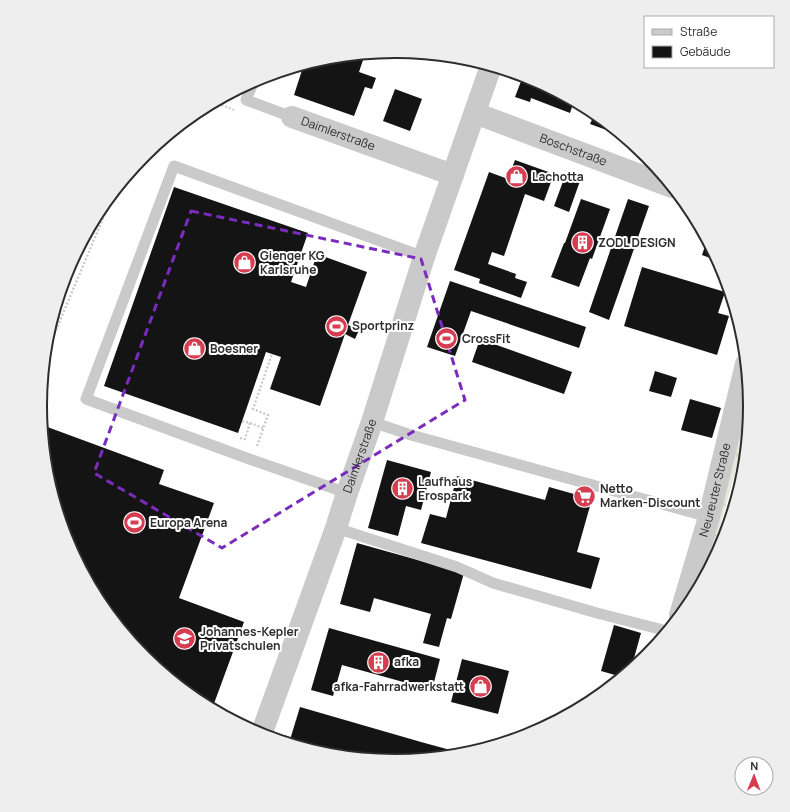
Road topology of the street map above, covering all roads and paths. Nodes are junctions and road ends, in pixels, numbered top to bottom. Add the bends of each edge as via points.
1 (489, 71) edge
2 (250, 90) edge
3 (474, 113) junction
4 (292, 117) joint
5 (453, 175) junction
6 (662, 183) edge
7 (104, 216) edge
8 (424, 257) junction
9 (56, 331) edge
10 (272, 354) dead end
11 (742, 381) edge
12 (242, 420) dead end
13 (372, 422) junction
14 (250, 423) junction
15 (264, 428) junction
16 (238, 437) dead end
17 (252, 460) junction
18 (347, 493) junction
19 (709, 517) junction
20 (336, 528) junction
21 (685, 597) edge
22 (661, 630) edge
23 (263, 728) edge

1 - 3 street, Daimlerstraße
2 - 4 lane via 246,100
3 - 5 street, Daimlerstraße
3 - 6 street, Boschstraße
4 - 5 street, Daimlerstraße
5 - 8 street, Daimlerstraße
7 - 9 path
8 - 13 street, Daimlerstraße
8 - 17 lane via 174,166 86,399
10 - 15 path via 252,409 268,414
11 - 19 street, Neureuter Straße
12 - 14 path
13 - 18 street, Daimlerstraße
13 - 19 lane
14 - 15 path
14 - 16 path via 245,439
15 - 17 path
17 - 18 lane
18 - 20 street, Daimlerstraße
19 - 21 street, Neureuter Straße
20 - 22 lane via 457,567 493,584
20 - 23 street, Daimlerstraße

